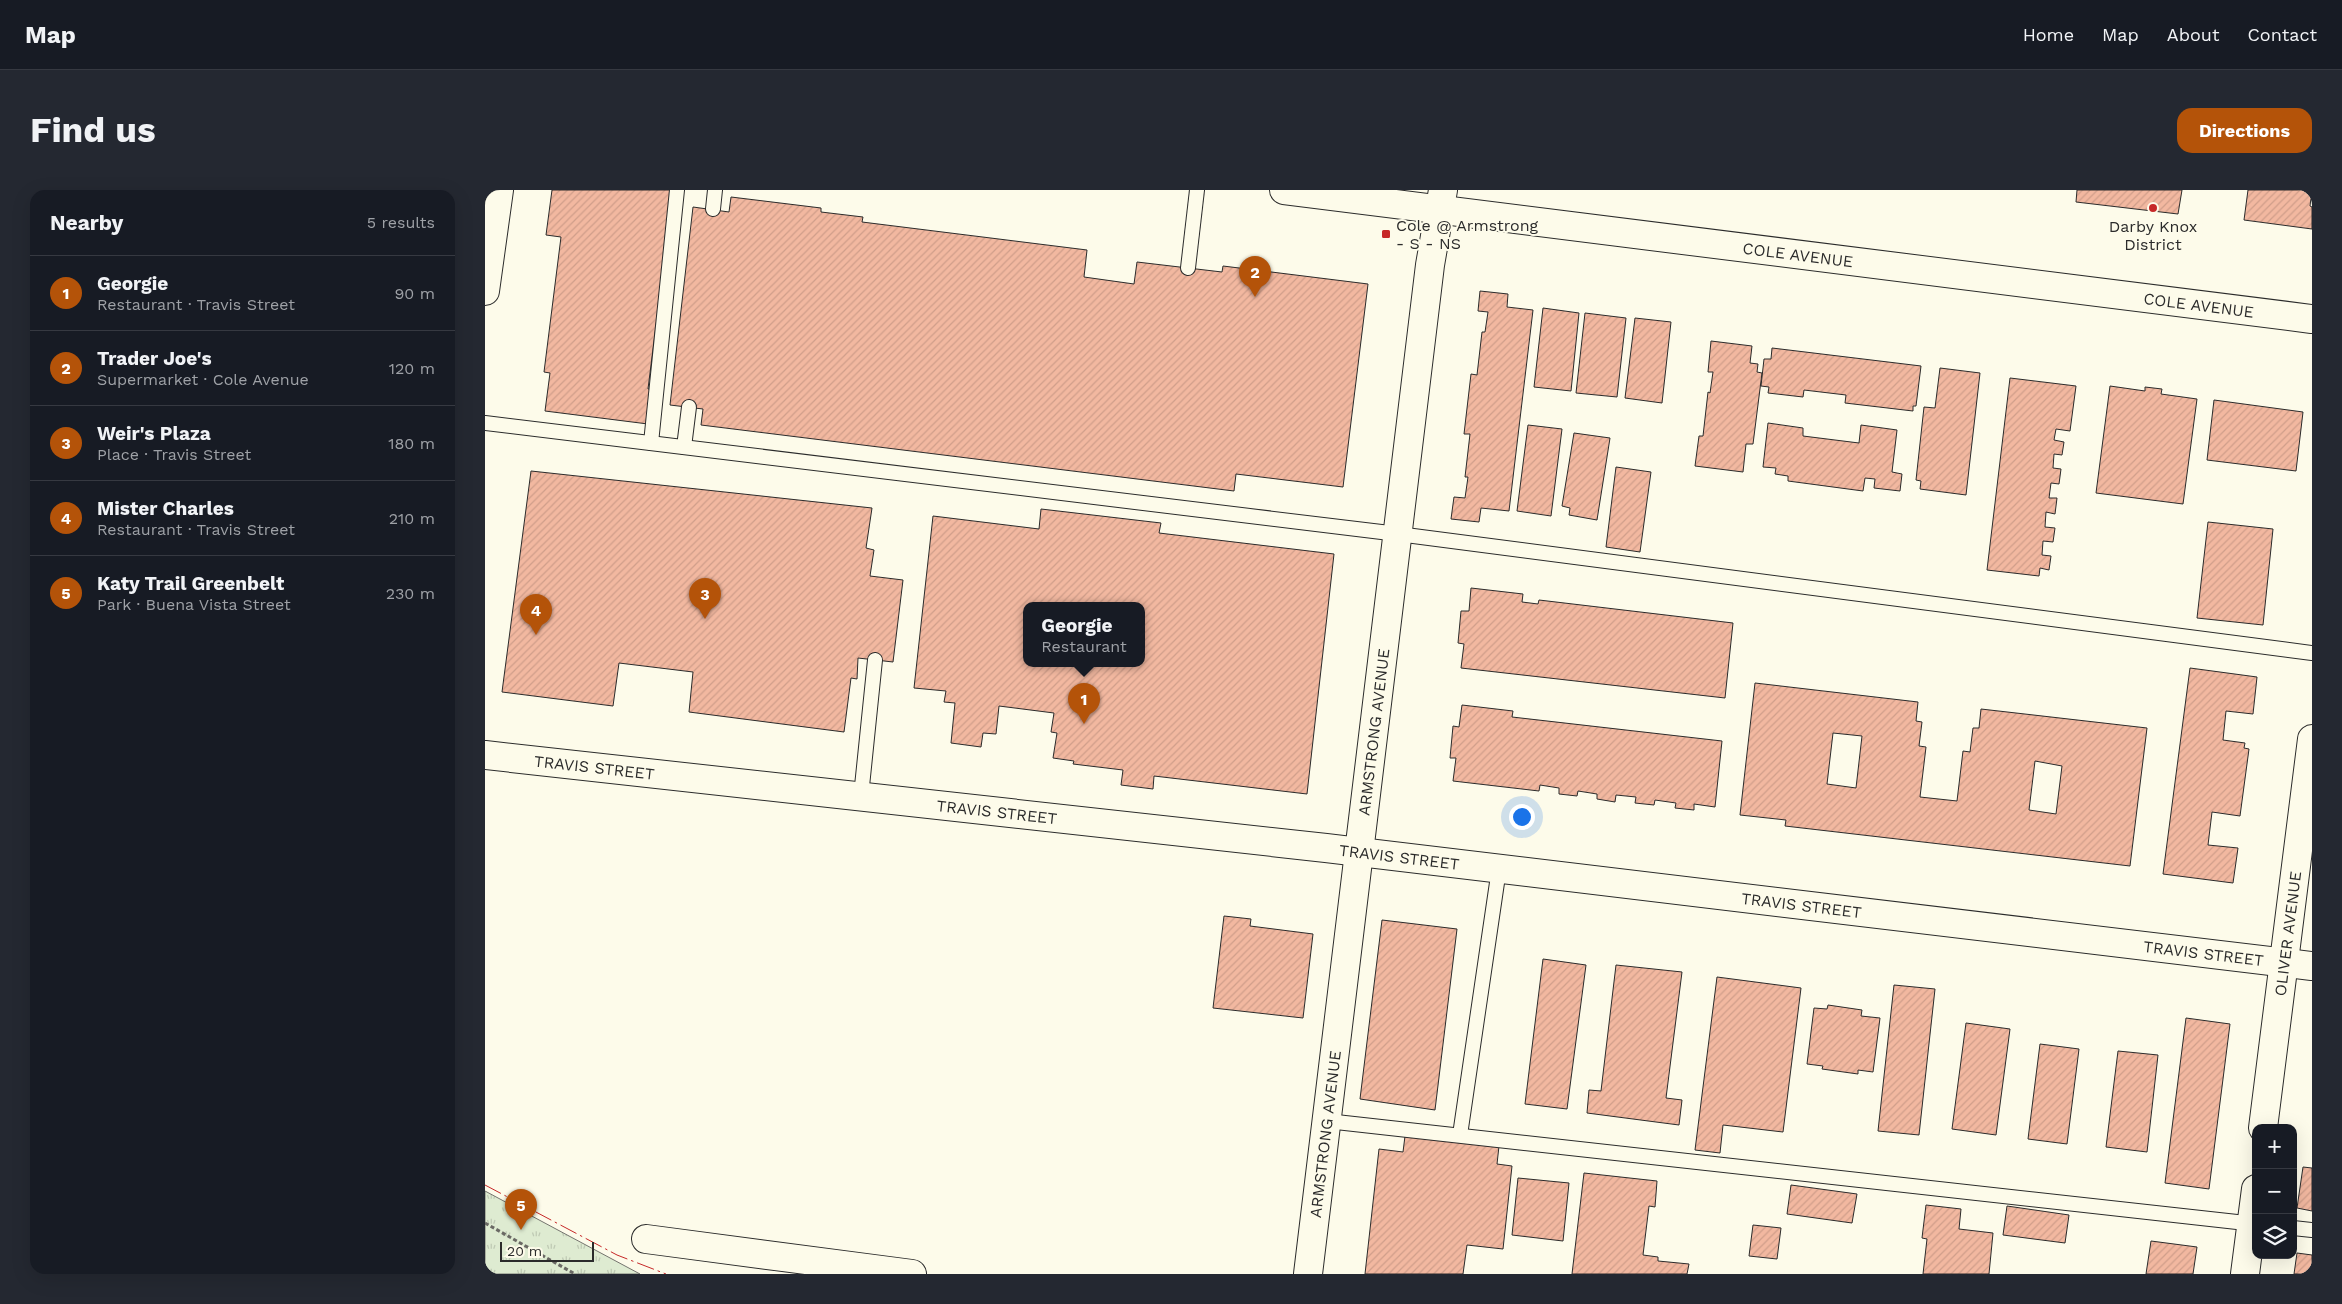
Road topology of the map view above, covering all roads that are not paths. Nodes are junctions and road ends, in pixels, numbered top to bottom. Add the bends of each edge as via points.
1 (499, 190) edge
2 (677, 190) edge
3 (715, 190) edge
4 (1197, 190) edge
5 (1284, 190) edge
6 (1441, 200) edge
7 (713, 209) dead end
8 (1188, 268) dead end
9 (485, 292) edge
10 (2312, 319) edge
11 (689, 407) dead end
12 (485, 423) edge
13 (651, 443) junction
14 (684, 447) junction
15 (1398, 534) junction
16 (2312, 653) edge
17 (875, 660) dead end
18 (2312, 739) edge
19 (485, 755) edge
20 (861, 796) junction
21 (1359, 852) junction
22 (1499, 869) junction
23 (2284, 962) junction
24 (2312, 966) edge
25 (1327, 1120) junction
26 (2264, 1124) edge
27 (1460, 1136) junction
28 (2252, 1223) edge
29 (2297, 1228) edge
30 (2312, 1230) edge
31 (2252, 1234) edge
32 (646, 1239) dead end
33 (912, 1274) edge
34 (1308, 1274) edge
35 (2245, 1274) edge

1 - 9 street
2 - 13 lane
3 - 7 lane
4 - 8 lane
5 - 6 street, COLE AVENUE
6 - 10 street, COLE AVENUE
6 - 15 street, ARMSTRONG AVENUE via 1430,265
11 - 14 lane
12 - 13 lane
13 - 14 lane
14 - 15 lane
15 - 16 lane
15 - 21 street, ARMSTRONG AVENUE
17 - 20 lane
18 - 23 street, OLIVER AVENUE
19 - 20 street, TRAVIS STREET
20 - 21 street, TRAVIS STREET
21 - 22 street, TRAVIS STREET
21 - 25 street, ARMSTRONG AVENUE
22 - 23 street, TRAVIS STREET
22 - 27 lane
23 - 24 street, TRAVIS STREET
23 - 26 street, OLIVER AVENUE
25 - 27 lane
25 - 34 street, ARMSTRONG AVENUE
27 - 28 lane
29 - 30 lane
31 - 35 street
32 - 33 street

